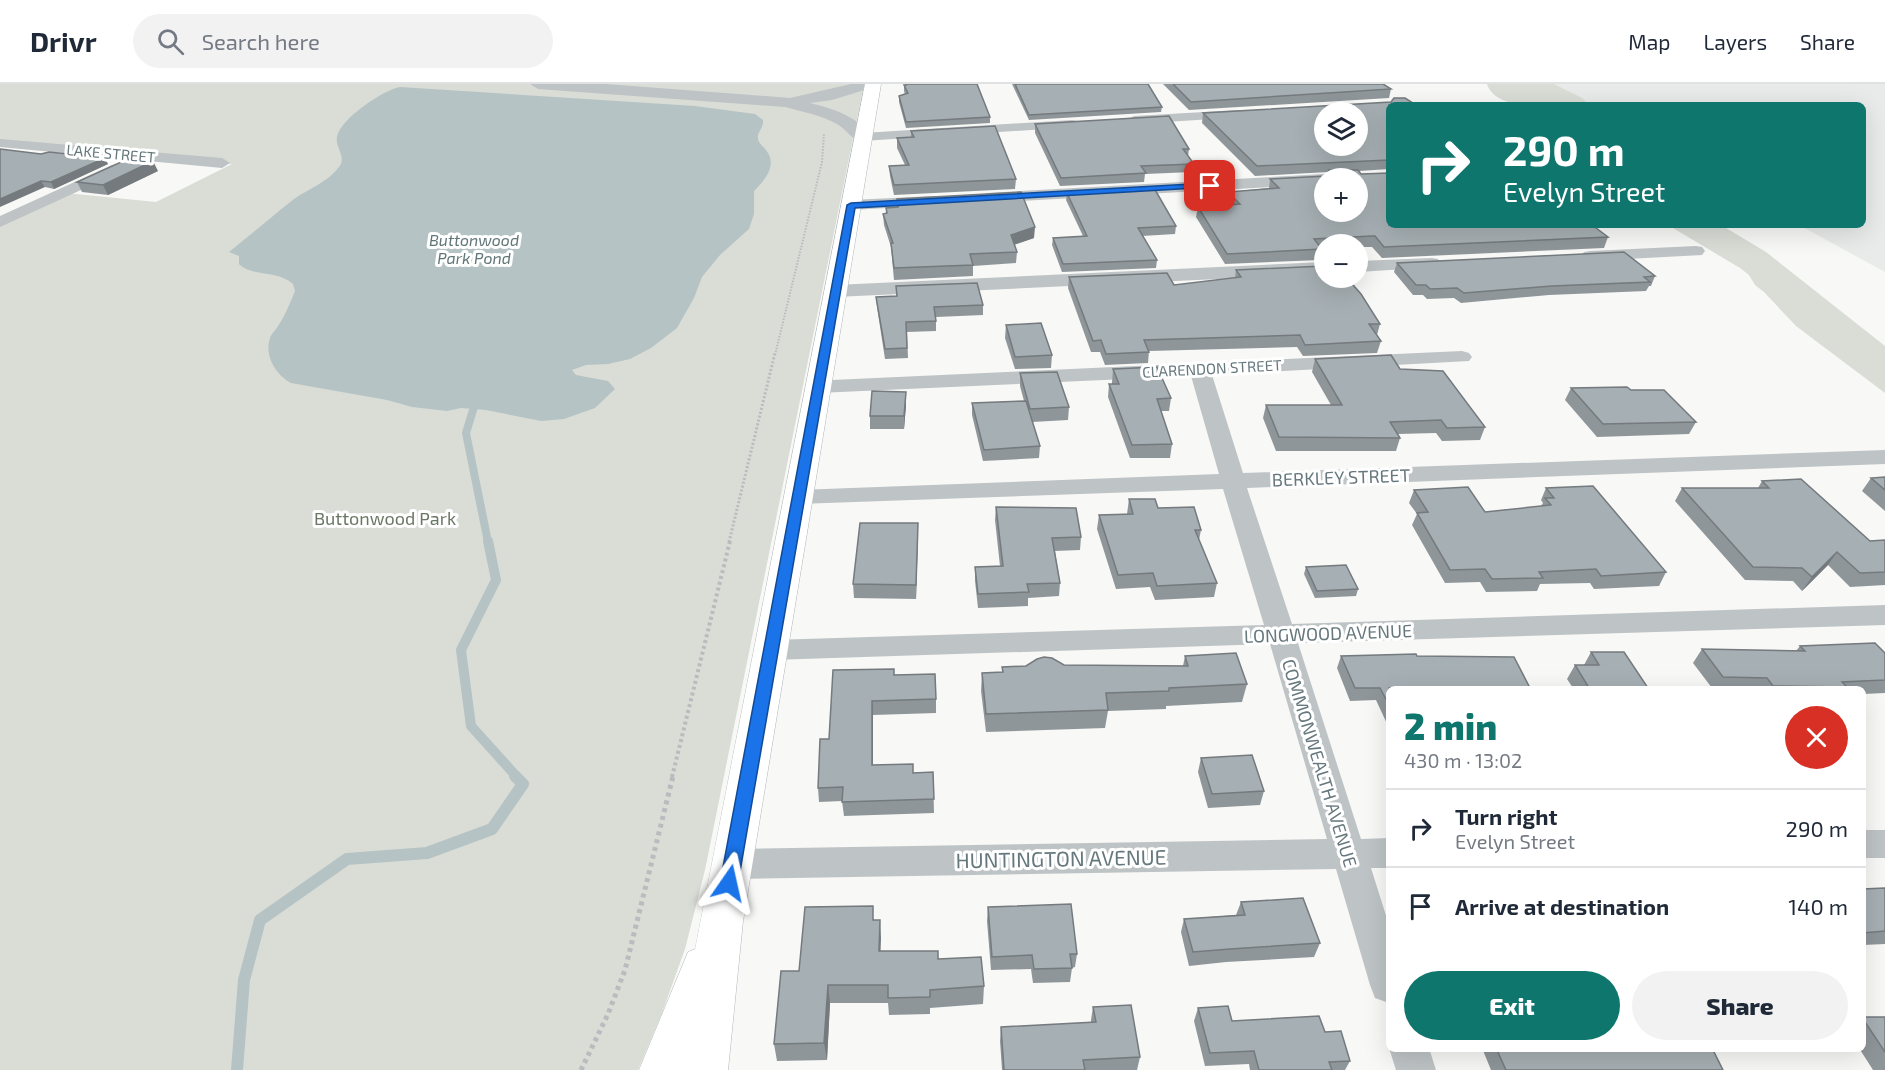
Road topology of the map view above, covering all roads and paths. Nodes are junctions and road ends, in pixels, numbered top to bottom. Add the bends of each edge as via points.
1 (538, 84) edge
2 (868, 84) edge
3 (873, 84) edge
4 (786, 102) junction
5 (1256, 112) edge
6 (1113, 122) edge
7 (1090, 123) edge
8 (864, 137) junction
9 (0, 143) edge
10 (142, 156) junction
11 (222, 163) dead end
12 (1314, 180) edge
13 (974, 199) edge
14 (950, 200) edge
15 (851, 205) junction
16 (0, 222) edge
17 (1696, 251) dead end
18 (1568, 257) edge
19 (1451, 262) edge
20 (1368, 266) edge
21 (1314, 268) edge
22 (835, 291) junction
23 (1462, 357) dead end
24 (1199, 369) junction
25 (818, 386) junction
26 (1885, 457) edge
27 (1232, 481) junction
28 (798, 497) junction
29 (1885, 615) edge
30 (1281, 634) junction
31 (771, 650) junction
32 (1866, 844) edge
33 (1885, 844) edge
34 (1347, 853) junction
35 (1386, 853) edge
36 (734, 864) junction
37 (722, 921) junction
38 (1386, 975) edge
39 (1410, 1052) edge
40 (581, 1070) edge
41 (664, 1070) edge
42 (703, 1070) edge
43 (1416, 1070) edge

1 - 4 street
2 - 4 street via 832,95
3 - 8 main road
4 - 8 street via 828,113
4 - 40 path via 784,110 823,127 822,162 621,987
5 - 6 street
7 - 8 street
8 - 15 main road
9 - 10 street, LAKE STREET
10 - 11 street, LAKE STREET
10 - 16 street
12 - 13 street
14 - 15 street
15 - 22 main road
17 - 18 street
19 - 20 street
21 - 22 street
22 - 25 main road
23 - 24 street, CLARENDON STREET
24 - 25 street, CLARENDON STREET
24 - 27 street, COMMONWEALTH AVENUE
25 - 28 main road
26 - 27 street, BERKLEY STREET
27 - 28 street, BERKLEY STREET
27 - 30 street, COMMONWEALTH AVENUE
28 - 31 main road
29 - 30 street, LONGWOOD AVENUE
30 - 31 street, LONGWOOD AVENUE
30 - 34 street, COMMONWEALTH AVENUE
31 - 36 main road
32 - 33 street
34 - 35 street, HUNTINGTON AVENUE
34 - 36 street, HUNTINGTON AVENUE
34 - 38 street, COMMONWEALTH AVENUE
36 - 37 main road
37 - 41 main road
37 - 42 main road
39 - 43 street

